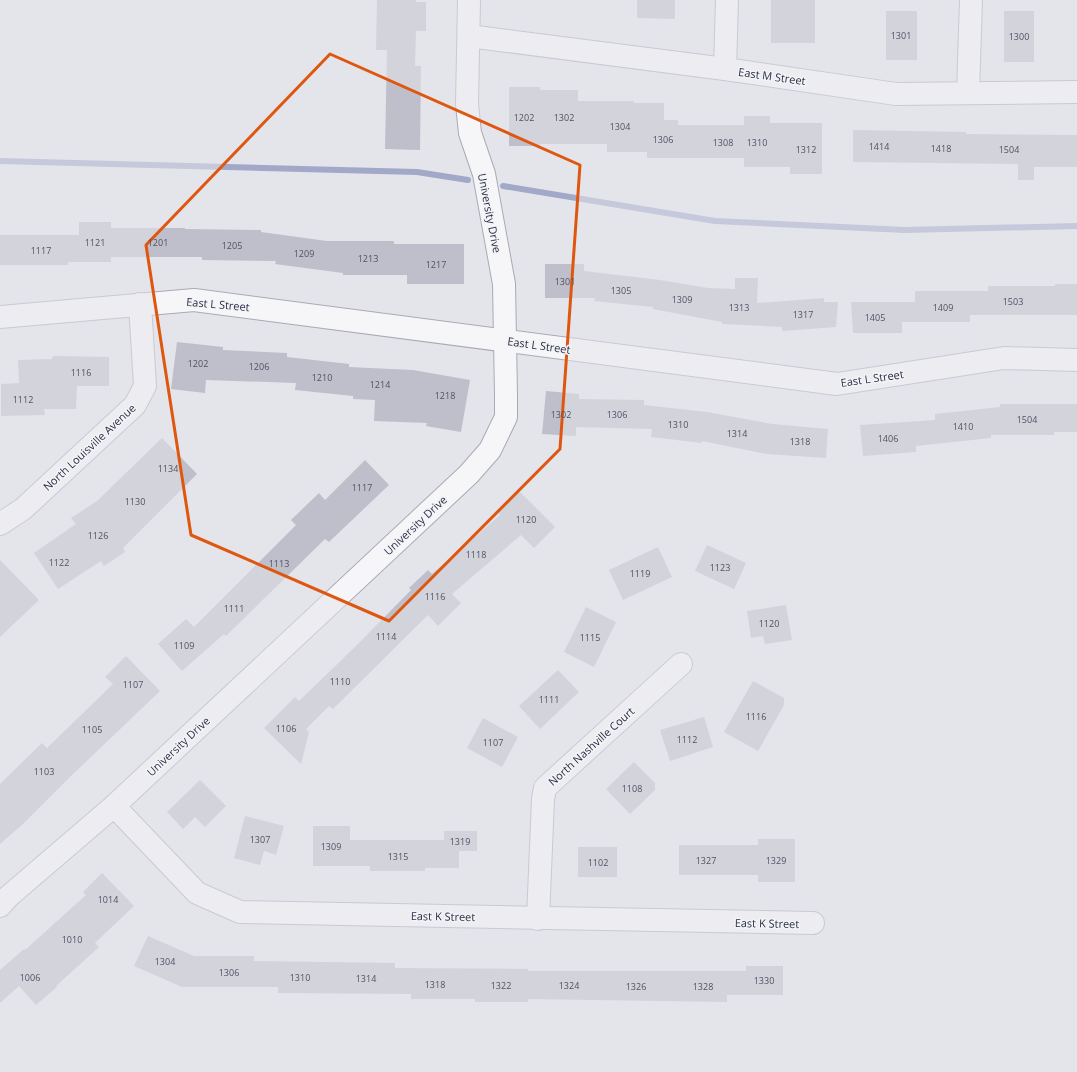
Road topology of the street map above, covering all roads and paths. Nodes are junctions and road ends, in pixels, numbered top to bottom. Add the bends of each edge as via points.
1 (470, 0) edge
2 (727, 0) edge
3 (971, 0) edge
4 (469, 36) junction
5 (725, 69) junction
6 (1077, 92) edge
7 (968, 93) junction
8 (140, 304) junction
9 (0, 317) edge
10 (505, 340) junction
11 (1077, 360) edge
12 (0, 524) edge
13 (681, 664) dead end
14 (114, 806) junction
15 (3, 896) edge
16 (538, 919) junction
17 (813, 923) dead end

1 - 4 street, University Drive
2 - 5 street
3 - 7 street
4 - 5 street, East M Street
4 - 10 street, University Drive via 467,104 470,133 484,174 504,284
5 - 7 street, East M Street via 896,94
6 - 7 street, East M Street
8 - 9 street, East L Street
8 - 10 street, East L Street via 194,300
8 - 12 street, North Louisville Avenue via 145,386 135,405 23,509
10 - 11 street, East L Street via 837,384 1004,358
10 - 14 street, University Drive via 506,417 486,455 469,474
13 - 16 street, North Nashville Court via 545,788
14 - 15 street, University Drive
14 - 16 street, East K Street via 197,893 240,912
16 - 17 street, East K Street

